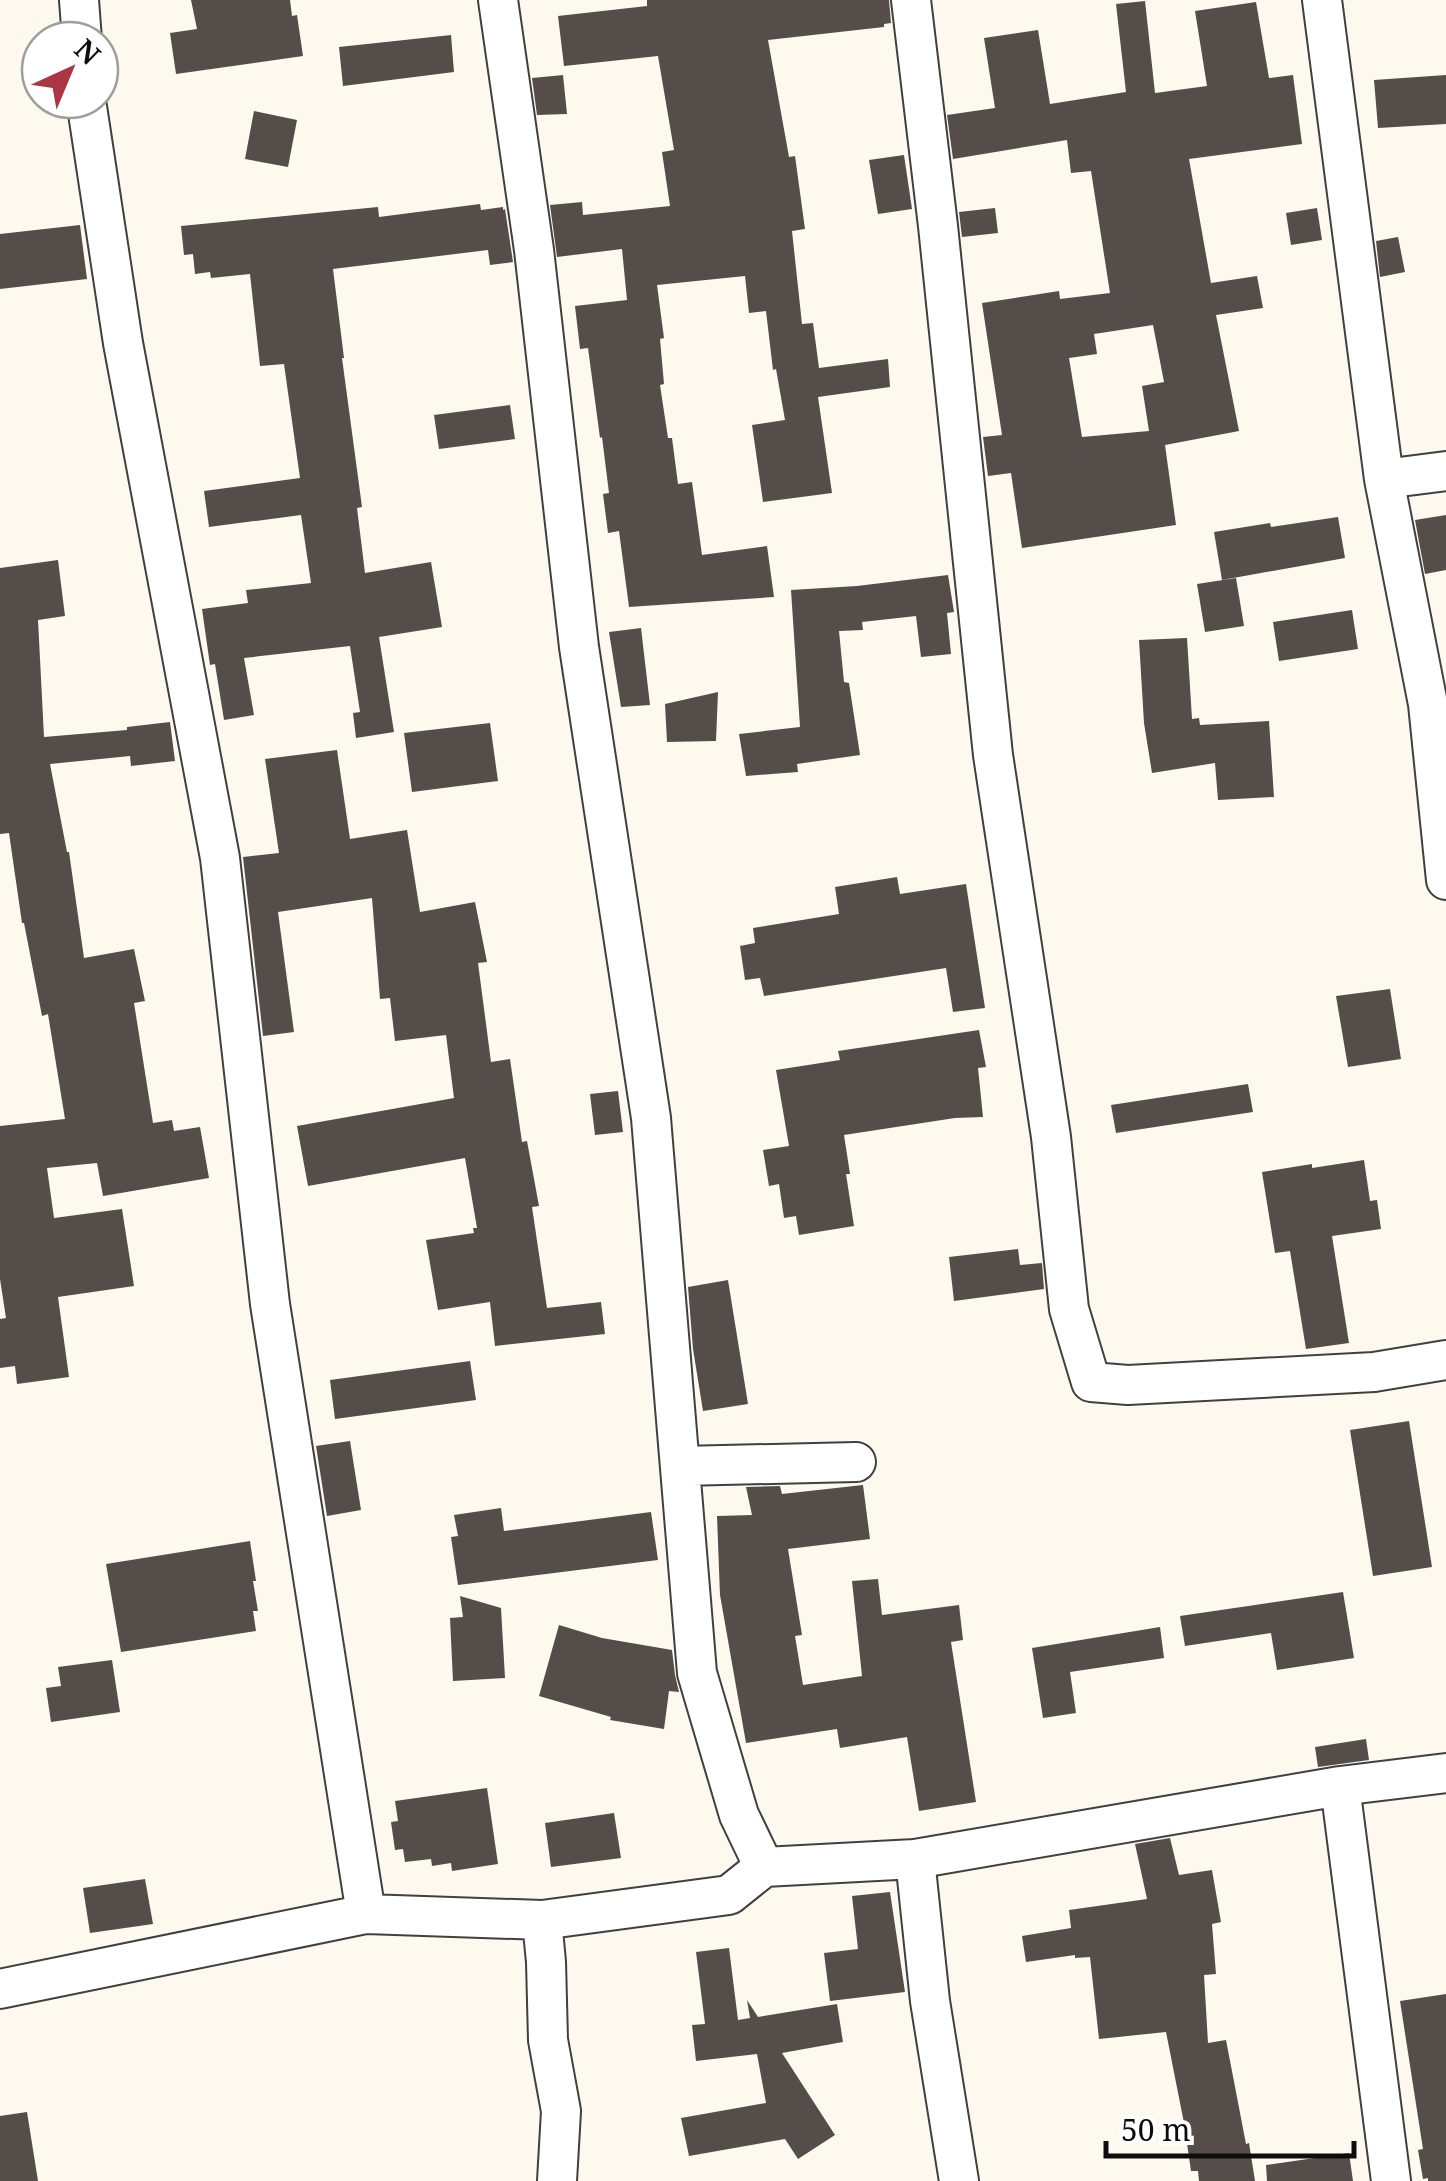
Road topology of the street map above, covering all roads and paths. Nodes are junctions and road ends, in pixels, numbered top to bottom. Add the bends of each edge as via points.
1 (498, 0) edge
2 (911, 0) edge
3 (1322, 0) edge
4 (89, 120) edge
5 (1446, 470) edge
6 (1384, 479) junction
7 (1446, 880) edge
8 (1446, 1360) edge
9 (856, 1462) dead end
10 (681, 1466) junction
11 (1446, 1773) edge
12 (1340, 1786) junction
13 (915, 1859) junction
14 (764, 1867) junction
15 (366, 1914) junction
16 (542, 1920) junction
17 (0, 1989) edge
18 (558, 2181) edge
19 (959, 2181) edge
20 (1391, 2181) edge

1 - 10 street via 579,647 650,1118
2 - 8 street via 993,756 1051,1137 1069,1309 1090,1382 1374,1372
3 - 6 street
4 - 15 street via 122,343 220,858 270,1304
5 - 6 street
6 - 7 street via 1428,704
9 - 10 street
10 - 14 street via 697,1673 739,1815
11 - 12 street
12 - 13 street
12 - 20 street
13 - 14 street
13 - 19 street
14 - 16 street via 728,1896
15 - 16 street
15 - 17 street
16 - 18 street via 548,2040 561,2111

